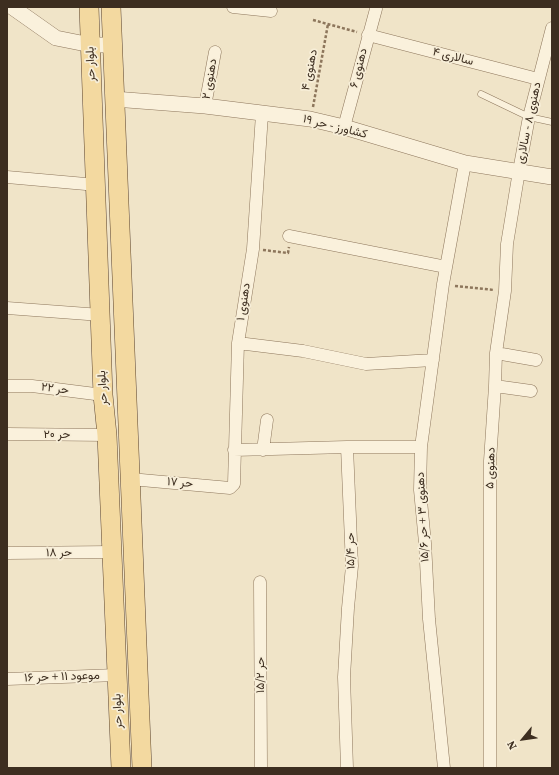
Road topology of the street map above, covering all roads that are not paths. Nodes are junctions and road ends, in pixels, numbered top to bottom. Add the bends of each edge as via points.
1 (12, 7) edge
2 (89, 7) edge
3 (112, 7) edge
4 (233, 7) edge
5 (376, 9) dead end
6 (271, 11) dead end
7 (551, 33) edge
8 (368, 35) junction
9 (90, 44) junction
10 (113, 45) junction
11 (215, 52) dead end
12 (538, 79) junction
13 (481, 94) dead end
14 (114, 99) junction
15 (205, 106) junction
16 (262, 114) junction
17 (529, 117) junction
18 (552, 122) edge
19 (344, 127) junction
20 (465, 163) junction
21 (519, 171) junction
22 (7, 177) edge
23 (552, 177) edge
24 (96, 185) junction
25 (289, 236) road end
26 (446, 268) junction
27 (7, 308) edge
28 (101, 315) junction
29 (238, 343) junction
30 (496, 353) junction
31 (433, 360) junction
32 (536, 360) dead end
33 (7, 386) edge
34 (495, 386) junction
35 (531, 391) dead end
36 (103, 395) junction
37 (267, 420) dead end
38 (7, 434) edge
39 (107, 436) junction
40 (347, 447) junction
41 (421, 447) junction
42 (234, 450) junction
43 (263, 450) junction
44 (130, 479) junction
45 (230, 488) joint
46 (112, 552) junction
47 (7, 553) edge
48 (260, 582) dead end
49 (117, 675) junction
50 (7, 679) edge
51 (121, 768) edge
52 (142, 768) edge
53 (261, 768) edge
54 (347, 768) edge
55 (444, 768) edge
56 (490, 768) edge

1 - 9 street via 56,38
2 - 9 main road, بلوار حر
3 - 10 main road, بلوار حر
4 - 6 street
5 - 8 street, دهنوی ۶
7 - 12 street, دهنوی ۸ - سالاری
8 - 12 street, سالاری ۴
8 - 19 street, دهنوی ۶
9 - 10 street
9 - 24 main road, بلوار حر
10 - 14 main road, بلوار حر
11 - 15 street, دهنوی ۲
12 - 17 street, دهنوی ۸ - سالاری
13 - 17 lane
14 - 15 street, کشاورز - حر ۱۹
14 - 44 main road, بلوار حر
15 - 16 street, کشاورز - حر ۱۹
16 - 19 street, کشاورز - حر ۱۹ via 310,119
16 - 29 street, دهنوی ۱ via 253,249
17 - 18 lane
17 - 21 street, دهنوی ۸ - سالاری
19 - 20 street, کشاورز - حر ۱۹
20 - 21 street, کشاورز - حر ۱۹
20 - 26 street, دهنوی ۳ + حر ۱۵/۶
21 - 23 street, کشاورز - حر ۱۹
21 - 30 street, دهنوی ۵ via 507,244 505,291
22 - 24 street
24 - 28 main road, بلوار حر
25 - 26 street
26 - 31 street, دهنوی ۳ + حر ۱۵/۶
27 - 28 street
28 - 36 main road, بلوار حر
29 - 31 street via 303,351 366,364
29 - 42 street, دهنوی ۱
30 - 32 street
30 - 34 street, دهنوی ۵
31 - 41 street, دهنوی ۳ + حر ۱۵/۶
33 - 36 street, حر ۲۲ via 32,386
34 - 35 street
34 - 56 street, دهنوی ۵ via 490,461
36 - 39 main road, بلوار حر
37 - 43 street
38 - 39 street, حر ۲۰
39 - 46 main road, بلوار حر
40 - 41 street
40 - 43 street
40 - 54 street, حر ۱۵/۴ via 352,566 344,677
41 - 55 street, دهنوی ۳ + حر ۱۵/۶ via 420,490 429,619
42 - 43 street
42 - 45 street, دهنوی ۱ via 234,484
44 - 45 street, حر ۱۷
44 - 52 main road, بلوار حر
46 - 47 street, حر ۱۸
46 - 49 main road, بلوار حر
48 - 53 street, حر ۱۵/۲
49 - 50 street, موعود ۱۱ + حر ۱۶
49 - 51 main road, بلوار حر

